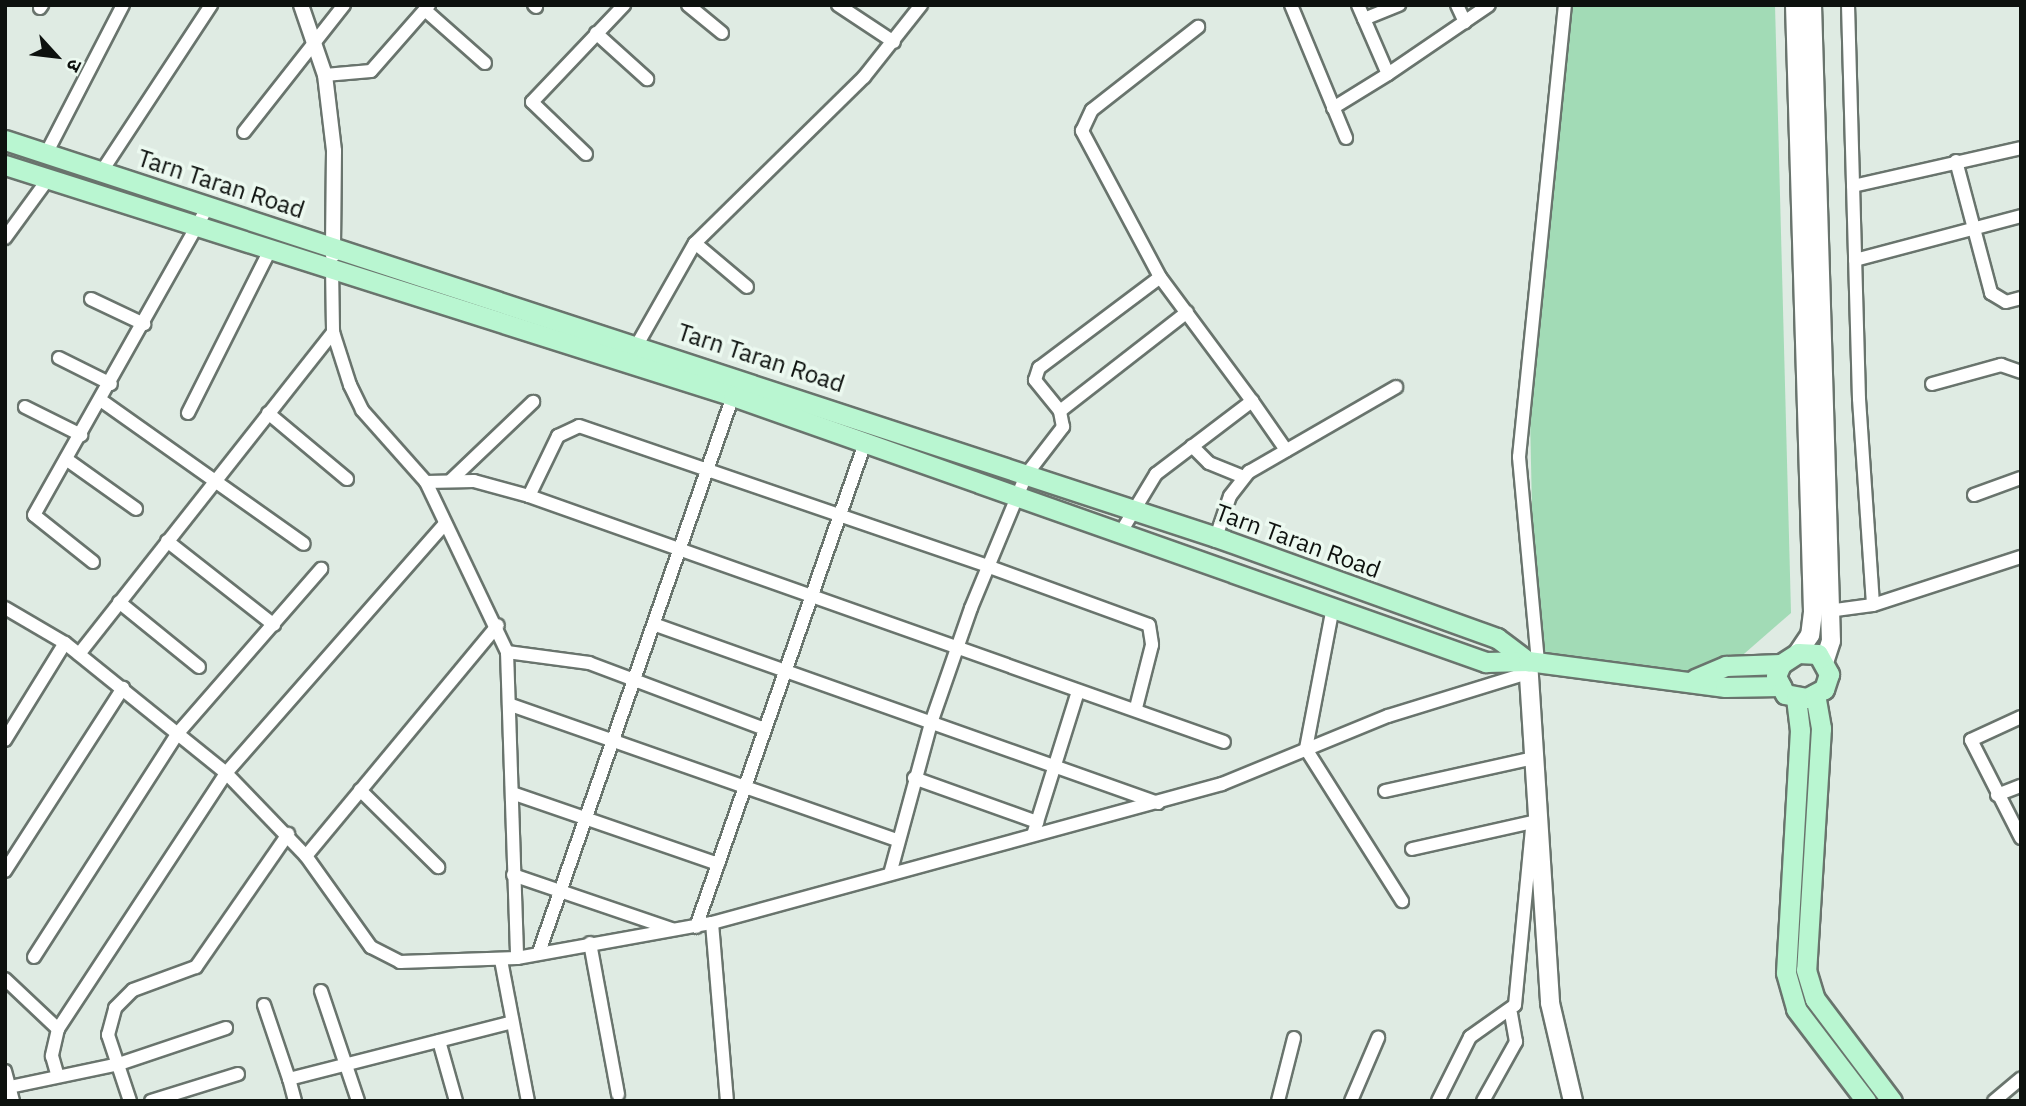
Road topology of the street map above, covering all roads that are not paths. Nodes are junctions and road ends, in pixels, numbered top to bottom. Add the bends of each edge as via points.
1 (123, 5) edge
2 (211, 5) edge
3 (300, 5) edge
4 (344, 5) edge
5 (624, 5) edge
6 (688, 5) edge
7 (921, 5) edge
8 (1291, 5) edge
9 (1358, 5) edge
10 (1399, 5) edge
11 (1457, 5) edge
12 (1489, 5) edge
13 (1565, 5) edge
14 (1795, 5) edge
15 (1812, 5) edge
16 (1848, 5) edge
17 (841, 6) edge
18 (427, 8) edge
19 (1364, 19) junction
20 (1465, 22) junction
21 (1198, 27) dead end
22 (596, 33) junction
23 (722, 33) dead end
24 (894, 42) junction
25 (314, 43) junction
26 (485, 63) dead end
27 (1388, 74) junction
28 (326, 75) junction
29 (647, 79) dead end
30 (1333, 108) junction
31 (244, 132) dead end
32 (1346, 138) dead end
33 (5, 139) edge
34 (2021, 148) edge
35 (46, 154) junction
36 (586, 154) dead end
37 (1956, 161) junction
38 (5, 165) edge
39 (102, 172) junction
40 (48, 179) junction
41 (1853, 186) junction
42 (209, 205) junction
43 (2021, 216) edge
44 (199, 226) junction
45 (1973, 230) junction
46 (5, 239) edge
47 (695, 243) junction
48 (271, 248) junction
49 (333, 257) junction
50 (1855, 260) junction
51 (1160, 277) junction
52 (747, 287) dead end
53 (2021, 298) edge
54 (91, 299) dead end
55 (1187, 312) junction
56 (144, 324) junction
57 (333, 332) junction
58 (636, 342) junction
59 (59, 358) dead end
60 (629, 363) junction
61 (2021, 372) edge
62 (111, 384) junction
63 (1932, 384) dead end
64 (1396, 387) dead end
65 (733, 396) junction
66 (102, 401) junction
67 (1252, 401) junction
68 (533, 402) dead end
69 (25, 407) dead end
70 (1059, 411) junction
71 (187, 412) dead end
72 (268, 414) junction
73 (81, 435) junction
74 (865, 443) junction
75 (1192, 446) junction
76 (1286, 450) junction
77 (66, 459) junction
78 (707, 470) junction
79 (1026, 475) junction
80 (1243, 477) junction
81 (2021, 478) edge
82 (347, 479) dead end
83 (215, 480) junction
84 (450, 481) junction
85 (426, 482) junction
86 (1974, 495) dead end
87 (529, 496) junction
88 (1017, 496) junction
89 (136, 509) dead end
90 (1131, 509) junction
91 (842, 518) junction
92 (443, 526) junction
93 (1121, 532) junction
94 (1216, 537) junction
95 (167, 541) junction
96 (304, 544) dead end
97 (682, 548) junction
98 (2021, 557) edge
99 (93, 562) dead end
100 (987, 566) junction
101 (321, 569) dead end
102 (813, 597) junction
103 (119, 602) junction
104 (1873, 605) junction
105 (1333, 607) junction
106 (5, 608) edge
107 (1828, 611) junction
108 (274, 625) junction
109 (498, 625) junction
110 (656, 625) junction
111 (65, 643) junction
112 (957, 647) junction
113 (508, 652) junction
114 (79, 654) junction
115 (1790, 659) junction
116 (1825, 660) junction
117 (1531, 665) junction
118 (199, 667) dead end
119 (784, 673) junction
120 (635, 679) junction
121 (1695, 679) junction
122 (123, 688) junction
123 (1078, 691) junction
124 (1797, 693) junction
125 (511, 705) junction
126 (1136, 708) junction
127 (2021, 717) edge
128 (930, 723) junction
129 (765, 729) junction
130 (178, 733) junction
131 (5, 740) edge
132 (611, 742) junction
133 (1224, 742) dead end
134 (1306, 749) junction
135 (1534, 758) junction
136 (1055, 768) junction
137 (226, 773) junction
138 (914, 778) junction
139 (2021, 786) edge
140 (745, 788) junction
141 (360, 789) junction
142 (1385, 791) dead end
143 (512, 793) junction
144 (1997, 795) junction
145 (1534, 802) junction
146 (1158, 803) junction
147 (585, 818) junction
148 (1037, 822) junction
149 (1533, 822) junction
150 (288, 835) junction
151 (1033, 835) junction
152 (2021, 838) edge
153 (897, 840) junction
154 (1412, 849) dead end
155 (306, 856) junction
156 (718, 863) junction
157 (438, 867) dead end
158 (5, 871) edge
159 (890, 874) junction
160 (513, 875) junction
161 (561, 888) junction
162 (1402, 901) dead end
163 (712, 923) junction
164 (696, 926) junction
165 (674, 930) junction
166 (590, 943) junction
167 (539, 953) junction
168 (34, 957) dead end
169 (517, 958) junction
170 (501, 960) junction
171 (5, 979) edge
172 (321, 990) dead end
173 (264, 1005) dead end
174 (1511, 1013) junction
175 (512, 1023) junction
176 (226, 1028) dead end
177 (58, 1029) junction
178 (1294, 1038) dead end
179 (1377, 1038) dead end
180 (439, 1041) junction
181 (119, 1064) junction
182 (347, 1064) junction
183 (5, 1071) edge
184 (57, 1074) junction
185 (238, 1074) dead end
186 (2021, 1078) edge
187 (289, 1079) junction
188 (8, 1088) edge
189 (618, 1094) dead end
190 (13, 1101) edge
191 (130, 1101) edge
192 (152, 1101) edge
193 (295, 1101) edge
194 (358, 1101) edge
195 (456, 1101) edge
196 (528, 1101) edge
197 (727, 1101) edge
198 (1278, 1101) edge
199 (1351, 1101) edge
200 (1438, 1101) edge
201 (1483, 1101) edge
202 (1573, 1101) edge
203 (1866, 1101) edge
204 (1892, 1101) edge
205 (1994, 1101) edge

1 - 35 street
2 - 39 street
3 - 25 street
4 - 25 street
5 - 22 street
6 - 23 street
7 - 24 street
8 - 30 street
9 - 19 street
10 - 19 street
11 - 20 street
12 - 20 street
13 - 117 street via 1519,457
14 - 115 main road via 1813,611 1810,635
15 - 107 main road
16 - 41 street
17 - 24 street
18 - 26 street
18 - 28 street via 371,71
19 - 27 street
20 - 27 street
21 - 51 street via 1092,110 1082,131
22 - 29 street
22 - 36 street via 533,103
24 - 47 street
25 - 28 street
25 - 31 street
27 - 30 street
28 - 49 street
30 - 32 street
33 - 35 main road, Tarn Taran Road
34 - 37 street
35 - 39 main road, Tarn Taran Road
37 - 41 street
37 - 45 street
38 - 40 main road, Tarn Taran Road
39 - 42 main road, Tarn Taran Road
40 - 44 main road, Tarn Taran Road
40 - 46 street
41 - 50 street
42 - 44 street
42 - 49 main road, Tarn Taran Road
43 - 45 street
44 - 48 main road, Tarn Taran Road
44 - 56 street
45 - 50 street
45 - 53 street via 1994,298
47 - 52 street
47 - 58 street
48 - 49 main road, Tarn Taran Road
48 - 71 street
49 - 57 street
49 - 58 main road, Tarn Taran Road
49 - 60 main road, Tarn Taran Road
50 - 104 street
51 - 55 street
51 - 70 street via 1038,369 1035,380
54 - 56 street
55 - 67 street
55 - 70 street
56 - 62 street
57 - 72 street
57 - 85 street via 362,410
58 - 60 street
58 - 79 main road, Tarn Taran Road
59 - 62 street
60 - 65 main road, Tarn Taran Road
61 - 63 street via 2001,365
62 - 66 street
64 - 76 street
65 - 74 main road, Tarn Taran Road
65 - 78 street
66 - 73 street
66 - 83 street
67 - 75 street
67 - 76 street
68 - 84 street
69 - 73 street
70 - 79 street via 1063,426
72 - 82 street
72 - 83 street
73 - 77 street
74 - 88 main road, Tarn Taran Road
74 - 91 street
75 - 80 street via 1209,463
75 - 90 street via 1156,474
76 - 80 street
77 - 89 street
77 - 99 street via 34,515
78 - 87 street via 568,426
78 - 91 street
78 - 97 street
79 - 88 street
79 - 90 main road, Tarn Taran Road
80 - 94 street
81 - 86 street
83 - 95 street
83 - 96 street
84 - 85 street
84 - 87 street
85 - 92 street
87 - 97 street
88 - 93 main road, Tarn Taran Road
88 - 100 street
90 - 93 street
90 - 94 main road, Tarn Taran Road
91 - 100 street
91 - 102 street
92 - 109 street
92 - 137 street
93 - 105 main road, Tarn Taran Road
94 - 117 main road, Tarn Taran Road via 1496,638
95 - 103 street
95 - 108 street
97 - 102 street
97 - 110 street
98 - 104 street
100 - 112 street
100 - 126 street via 1149,625 1152,645
101 - 108 street
102 - 112 street
102 - 119 street
103 - 114 street
103 - 118 street
104 - 107 street
105 - 117 main road, Tarn Taran Road via 1486,662
105 - 134 street
106 - 111 street
107 - 116 main road
108 - 130 street
109 - 113 street
109 - 141 street
110 - 119 street
110 - 120 street
111 - 114 street
111 - 131 street
112 - 123 street
112 - 128 street
113 - 120 street via 561,655
113 - 125 street
114 - 122 street
115 - 116 main road
115 - 121 main road via 1726,666
115 - 124 main road
116 - 124 main road via 1826,681
117 - 121 main road
117 - 134 street
117 - 135 main road
119 - 128 street
119 - 129 street
120 - 129 street
120 - 132 street
121 - 124 main road via 1725,687
122 - 130 street
122 - 158 street
123 - 126 street
123 - 136 street
124 - 203 main road via 1800,730 1786,973 1796,1009
124 - 204 main road via 1821,728 1806,970 1815,999
125 - 132 street
125 - 143 street
126 - 133 street
127 - 144 street via 1971,740
128 - 136 street
128 - 138 street
129 - 140 street
130 - 137 street
130 - 168 street
132 - 140 street
132 - 147 street
134 - 146 street
134 - 162 street
135 - 142 street
135 - 145 main road
136 - 146 street
136 - 148 street
137 - 150 street
137 - 177 street
138 - 148 street
138 - 153 street
139 - 144 street
140 - 153 street
140 - 156 street
141 - 155 street
141 - 157 street
143 - 147 street
143 - 160 street
144 - 152 street
145 - 149 street
145 - 202 main road via 1550,1003
146 - 151 street
147 - 156 street
147 - 161 street
148 - 151 street
149 - 154 street
149 - 174 street
150 - 155 street
150 - 181 street via 196,967 133,990 115,1008 108,1035
151 - 159 street
153 - 159 street
155 - 170 street via 383,957 400,962
156 - 164 street
159 - 163 street
160 - 161 street
160 - 169 street
161 - 165 street
161 - 167 street
163 - 164 street
163 - 197 street
164 - 165 street
165 - 166 street
166 - 167 street
166 - 189 street
167 - 169 street
169 - 170 street
170 - 175 street
171 - 177 street
172 - 182 street
173 - 187 street
174 - 200 street via 1470,1037
174 - 201 street via 1516,1042
175 - 180 street
175 - 196 street
176 - 181 street
177 - 184 street via 52,1056
178 - 198 street
179 - 199 street
180 - 182 street
180 - 195 street
181 - 184 street
181 - 191 street
182 - 187 street
182 - 194 street
183 - 188 street
184 - 188 street
185 - 192 street
186 - 205 street
187 - 193 street
188 - 190 street

